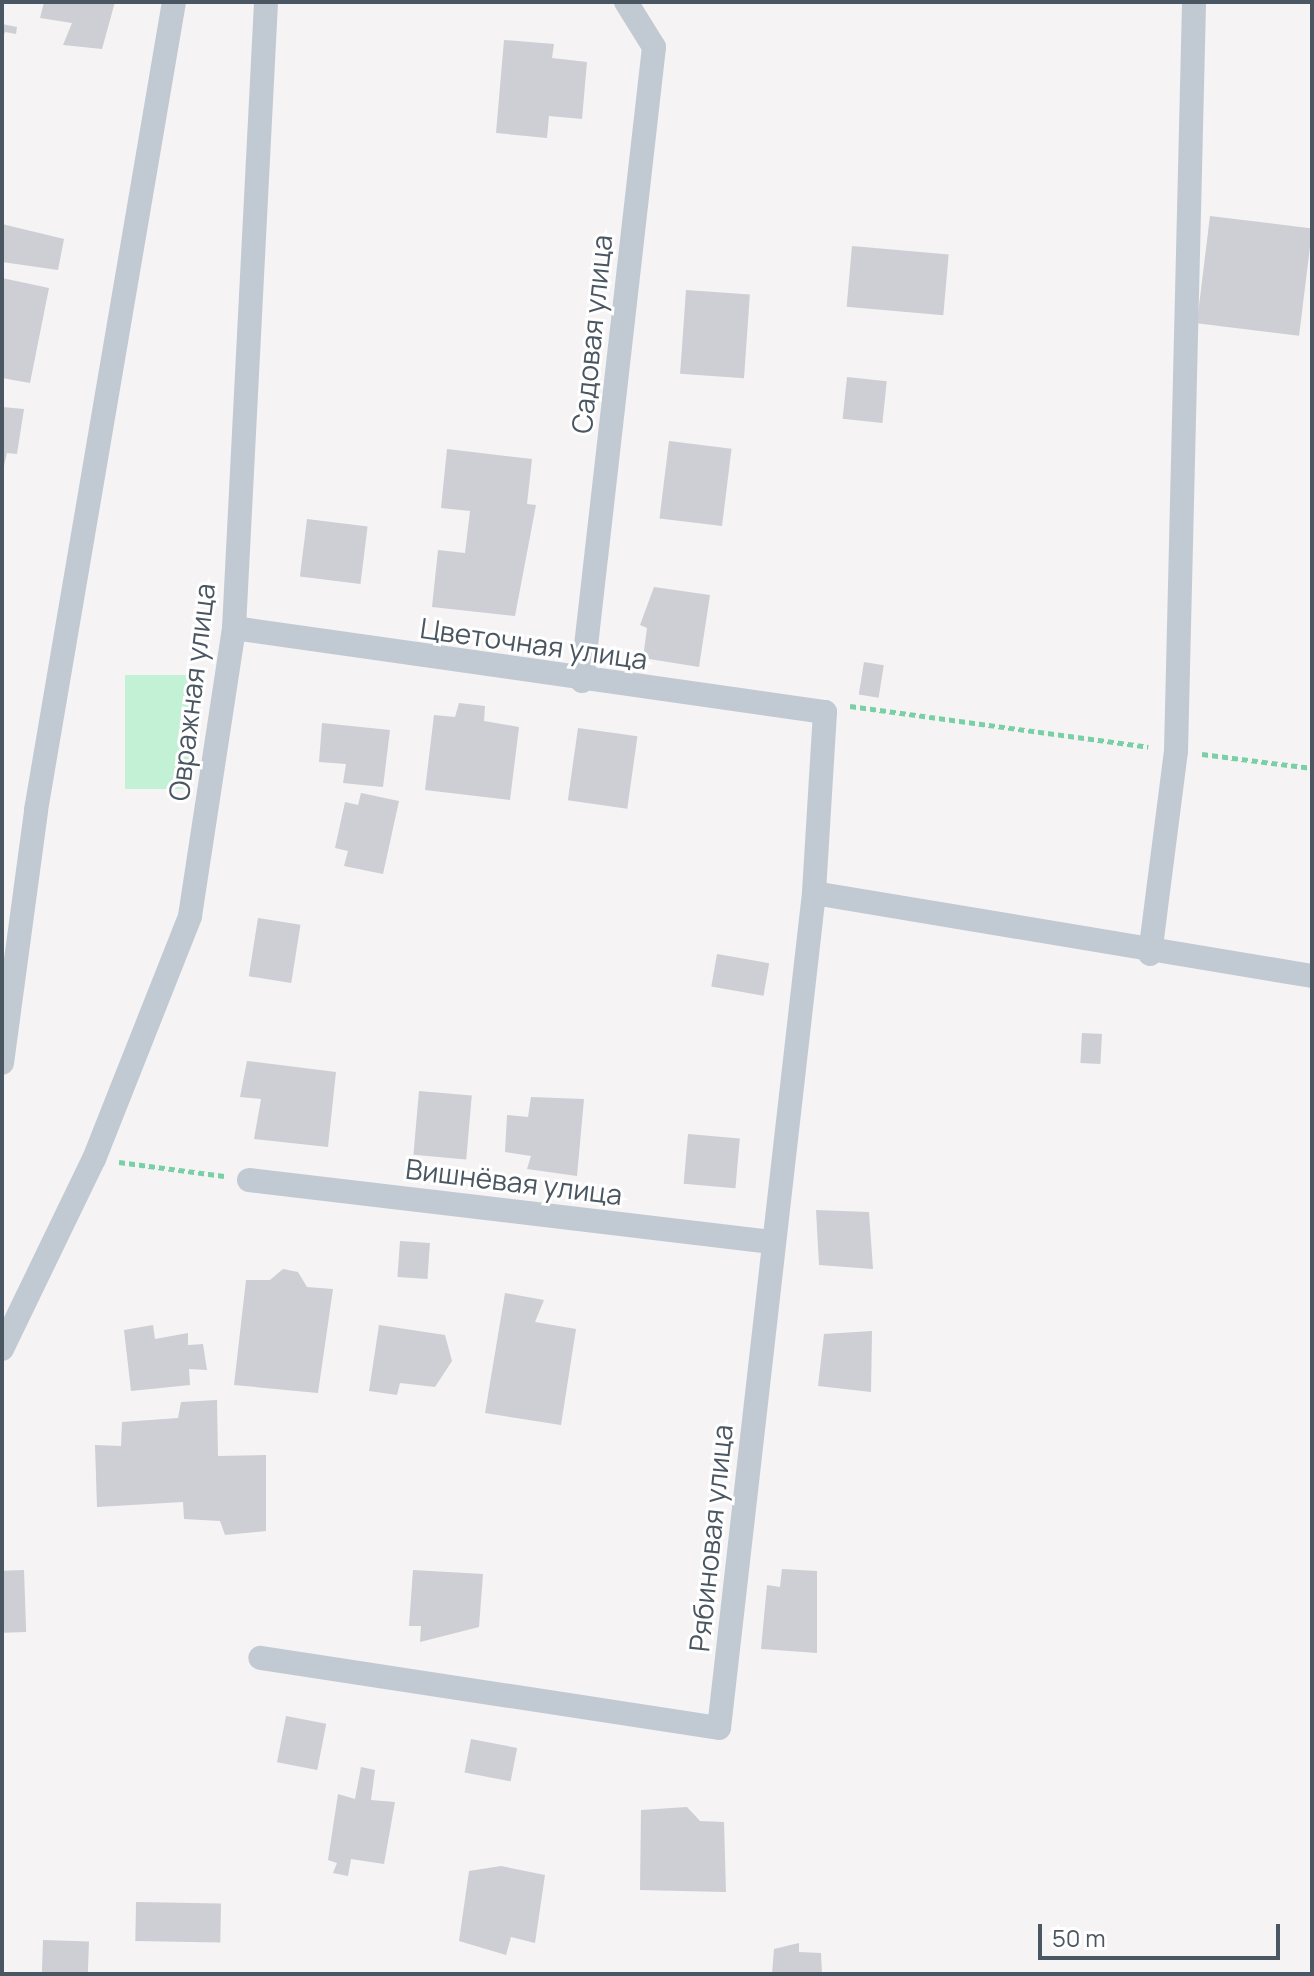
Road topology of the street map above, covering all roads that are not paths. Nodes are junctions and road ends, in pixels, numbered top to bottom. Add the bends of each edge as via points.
1 (174, 2) edge
2 (266, 2) edge
3 (626, 2) edge
4 (1194, 2) edge
5 (234, 628) junction
6 (582, 681) junction
7 (825, 712) joint
8 (814, 893) junction
9 (1150, 954) junction
10 (1312, 976) edge
11 (2, 1063) edge
12 (249, 1180) road end
13 (772, 1242) junction
14 (2, 1349) edge
15 (260, 1658) dead end

1 - 11 street via 36,810
2 - 5 street, Овражная улица
3 - 6 street, Садовая улица via 654,47
4 - 9 street via 1176,751
5 - 6 street, Цветочная улица
5 - 14 street, Овражная улица via 190,916 94,1159
6 - 7 street, Цветочная улица
7 - 8 street, Рябиновая улица
8 - 9 street
8 - 13 street, Рябиновая улица
9 - 10 street
12 - 13 street, Вишнёвая улица
13 - 15 street, Рябиновая улица via 719,1728

